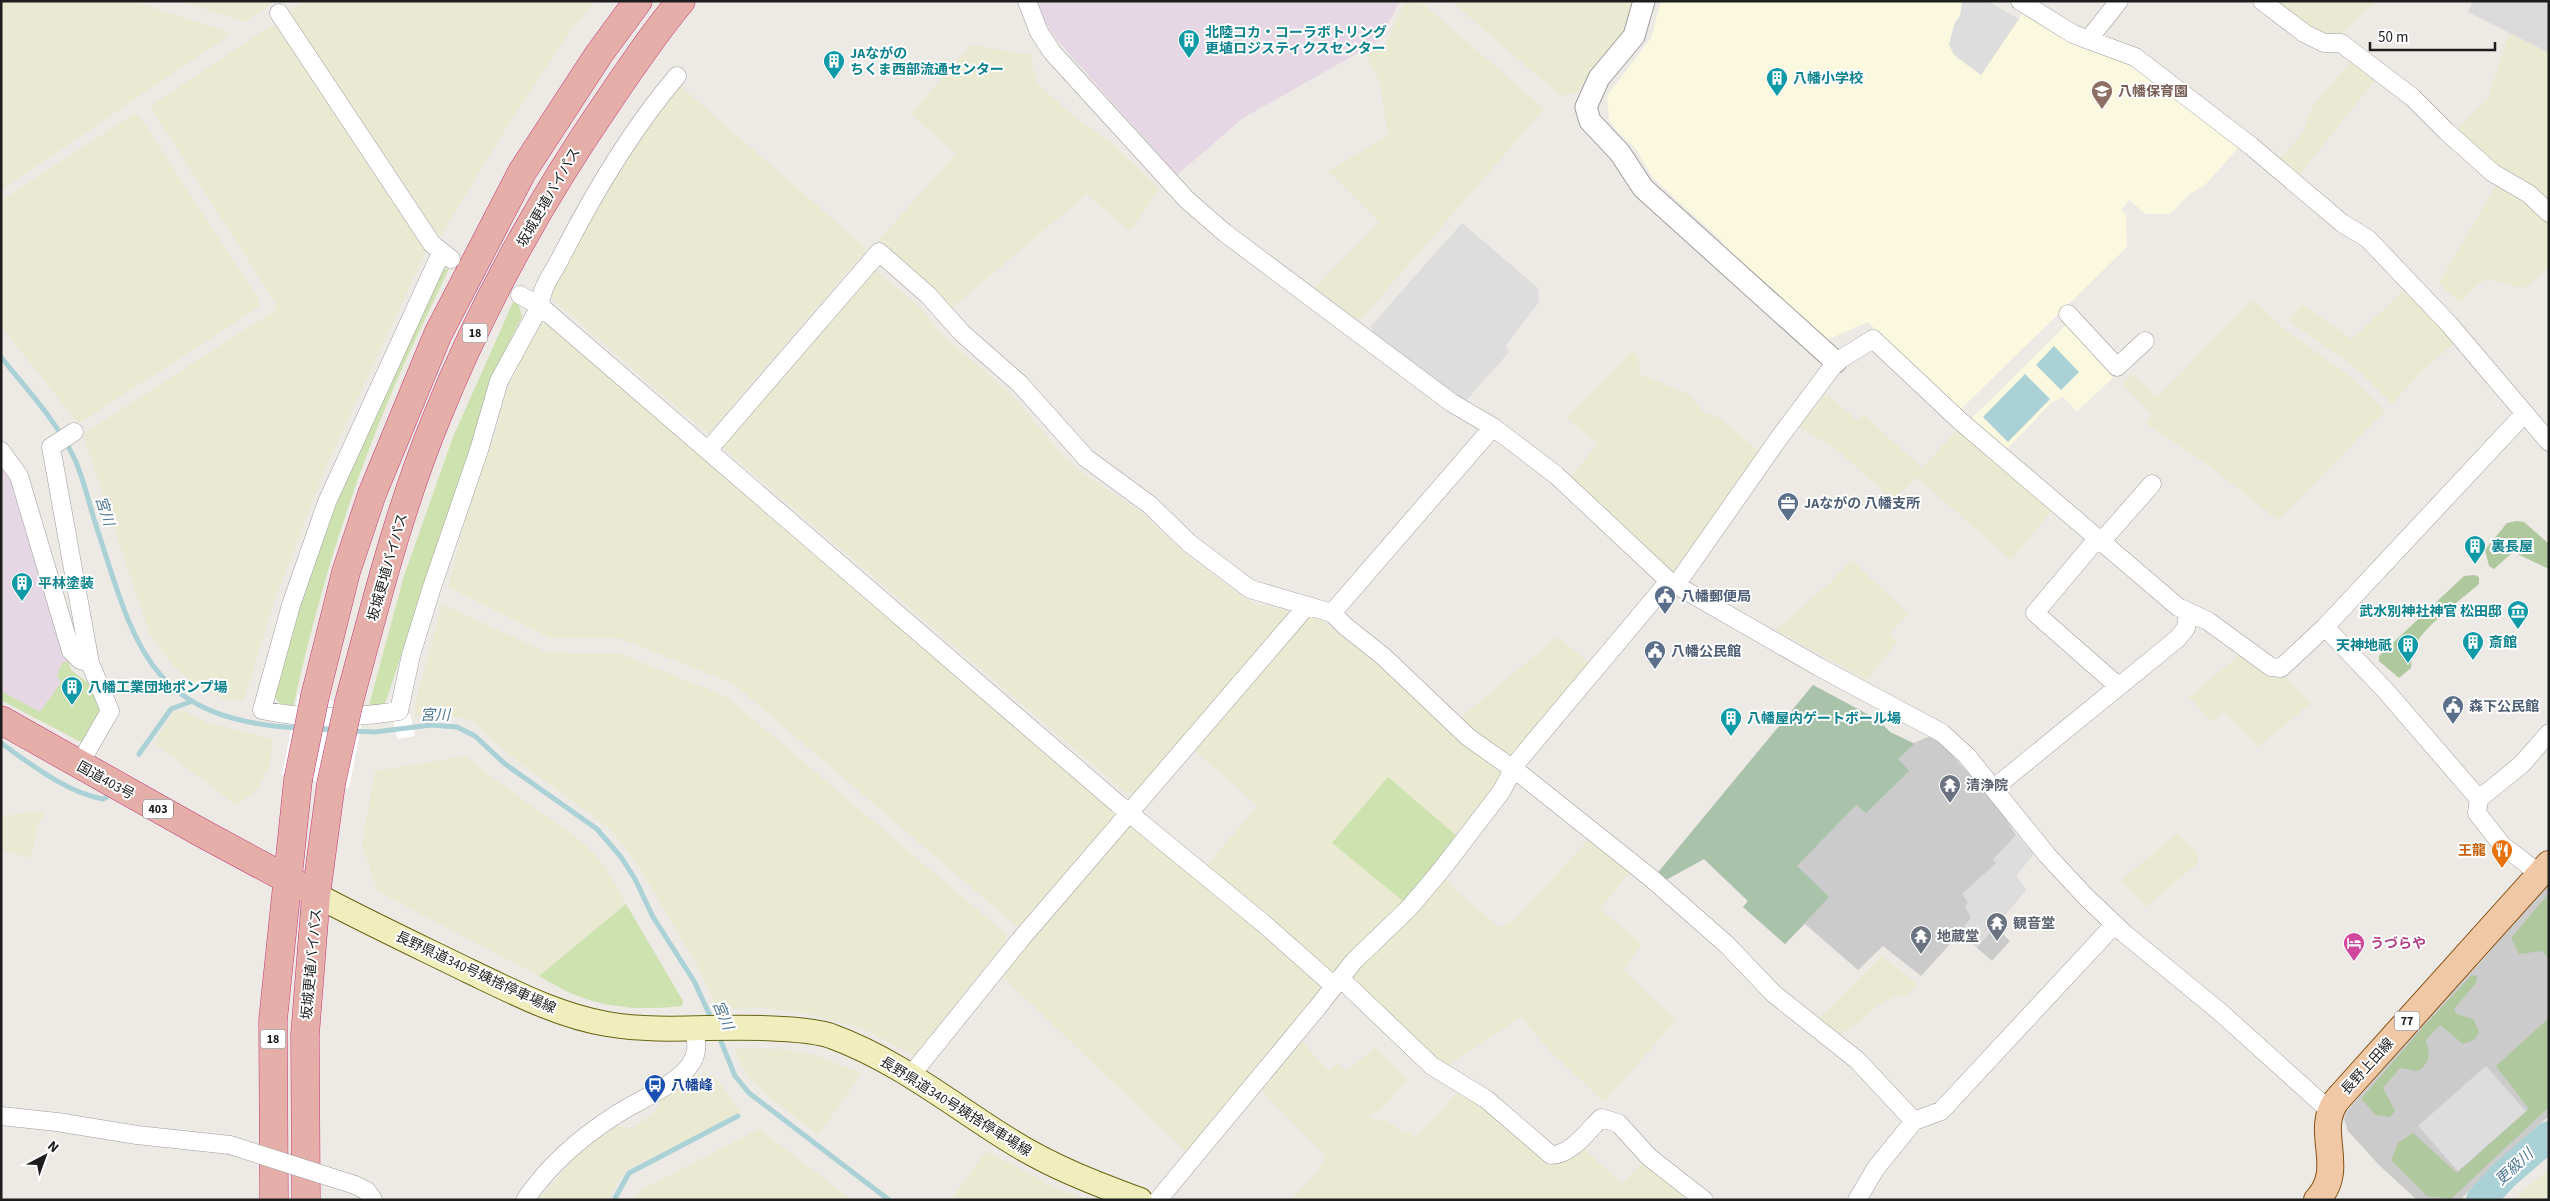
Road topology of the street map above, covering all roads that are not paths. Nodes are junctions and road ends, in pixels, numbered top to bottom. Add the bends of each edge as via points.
1 (638, 1) edge
2 (681, 1) edge
3 (1027, 1) edge
4 (1644, 1) edge
5 (2020, 1) edge
6 (2119, 1) edge
7 (2262, 1) edge
8 (279, 12) dead end
9 (2088, 40) junction
10 (677, 76) dead end
11 (2549, 213) edge
12 (520, 294) dead end
13 (540, 306) junction
14 (2068, 314) dead end
15 (2145, 341) dead end
16 (1836, 362) junction
17 (2525, 413) junction
18 (1493, 427) junction
19 (74, 432) dead end
20 (2549, 442) edge
21 (709, 449) junction
22 (1, 452) edge
23 (2152, 484) dead end
24 (2099, 540) junction
25 (1673, 583) junction
26 (1306, 607) junction
27 (2188, 612) junction
28 (1332, 613) junction
29 (2325, 627) junction
30 (90, 663) junction
31 (2118, 686) junction
32 (1, 720) edge
33 (2549, 733) edge
34 (79, 765) junction
35 (1514, 771) junction
36 (1994, 788) junction
37 (2479, 799) junction
38 (1129, 812) junction
39 (2545, 869) edge
40 (287, 879) junction
41 (316, 895) junction
42 (2114, 924) junction
43 (1337, 981) junction
44 (700, 1028) junction
45 (911, 1075) junction
46 (2330, 1110) junction
47 (1, 1116) edge
48 (1914, 1121) junction
49 (274, 1200) edge
50 (306, 1200) edge
51 (373, 1200) edge
52 (525, 1200) edge
53 (1140, 1200) edge
54 (1158, 1200) edge
55 (1704, 1200) edge
56 (1857, 1200) edge
57 (2317, 1200) edge

1 - 40 highway, 18, bridge via 599,54 522,172 438,334 372,494 346,572 315,696 298,780
2 - 41 highway, 坂城更埴バイパス / 18, bridge via 582,139 501,278 437,417 384,573 349,702 331,784
3 - 18 street via 1039,32 1052,52 1187,200 1224,232 1452,403
4 - 16 street via 1634,36 1599,78 1586,107 1590,121 1620,153 1643,188
5 - 9 street
6 - 9 street
7 - 11 street via 2304,33 2324,43 2341,43 2412,97 2493,173 2529,194
8 - 13 street via 432,244 446,256 327,502 290,605 262,710 292,717 399,711 411,655 499,381
9 - 17 street via 2135,57 2251,146 2342,223 2368,239 2450,324
10 - 13 street via 655,101 581,217 541,292
12 - 13 street
13 - 21 street
14 - 15 street via 2117,367
16 - 24 street via 1873,339 1959,420
16 - 25 street
17 - 20 street
17 - 29 street
18 - 25 street via 1556,475
18 - 28 street
19 - 30 street via 51,447
21 - 26 street via 879,252 928,294 962,333 1020,384 1086,458 1250,589
21 - 38 street
22 - 30 street via 19,476 71,651 80,660
23 - 24 street
24 - 27 street
24 - 31 street via 2035,613
25 - 35 street via 1518,761
25 - 36 street via 1942,733
26 - 28 street
26 - 38 street
27 - 29 street via 2208,620 2270,668 2281,668
27 - 31 street via 2186,628 2177,638
28 - 35 street via 1468,737
29 - 37 street via 2385,690
30 - 34 street via 110,712
31 - 36 street
32 - 34 highway, 国道403号 / 403
33 - 37 street via 2522,764
34 - 40 highway, 国道403号 / 403
35 - 43 street via 1416,899
35 - 48 street via 1658,885 1726,944 1774,994 1857,1060
36 - 42 street via 2047,855
37 - 39 street via 2477,813 2502,844
38 - 43 street
38 - 45 street
39 - 46 main road, 長野上田線 / 77
40 - 41 highway, 国道403号 / 403
40 - 49 highway, 18 via 273,1020
41 - 44 main road, 長野県道340号姨捨停車場線 via 425,950 559,1011 645,1029
41 - 50 highway, 坂城更埴バイパス / 18 via 305,1035
42 - 46 street via 2219,1011
42 - 48 street via 1941,1111
43 - 54 street
43 - 55 street via 1432,1066 1486,1099 1551,1155 1560,1155 1573,1146 1601,1118 1618,1123 1649,1156
44 - 45 main road, 長野県道340号姨捨停車場線 via 778,1028 828,1035
44 - 52 street via 697,1052 681,1076 613,1116 566,1152
45 - 53 main road, 長野県道340号姨捨停車場線 via 1010,1141 1050,1163 1092,1183
46 - 57 main road via 2331,1175
47 - 51 street, bridge via 137,1136 230,1145 355,1185 367,1191
48 - 56 street via 1876,1168

